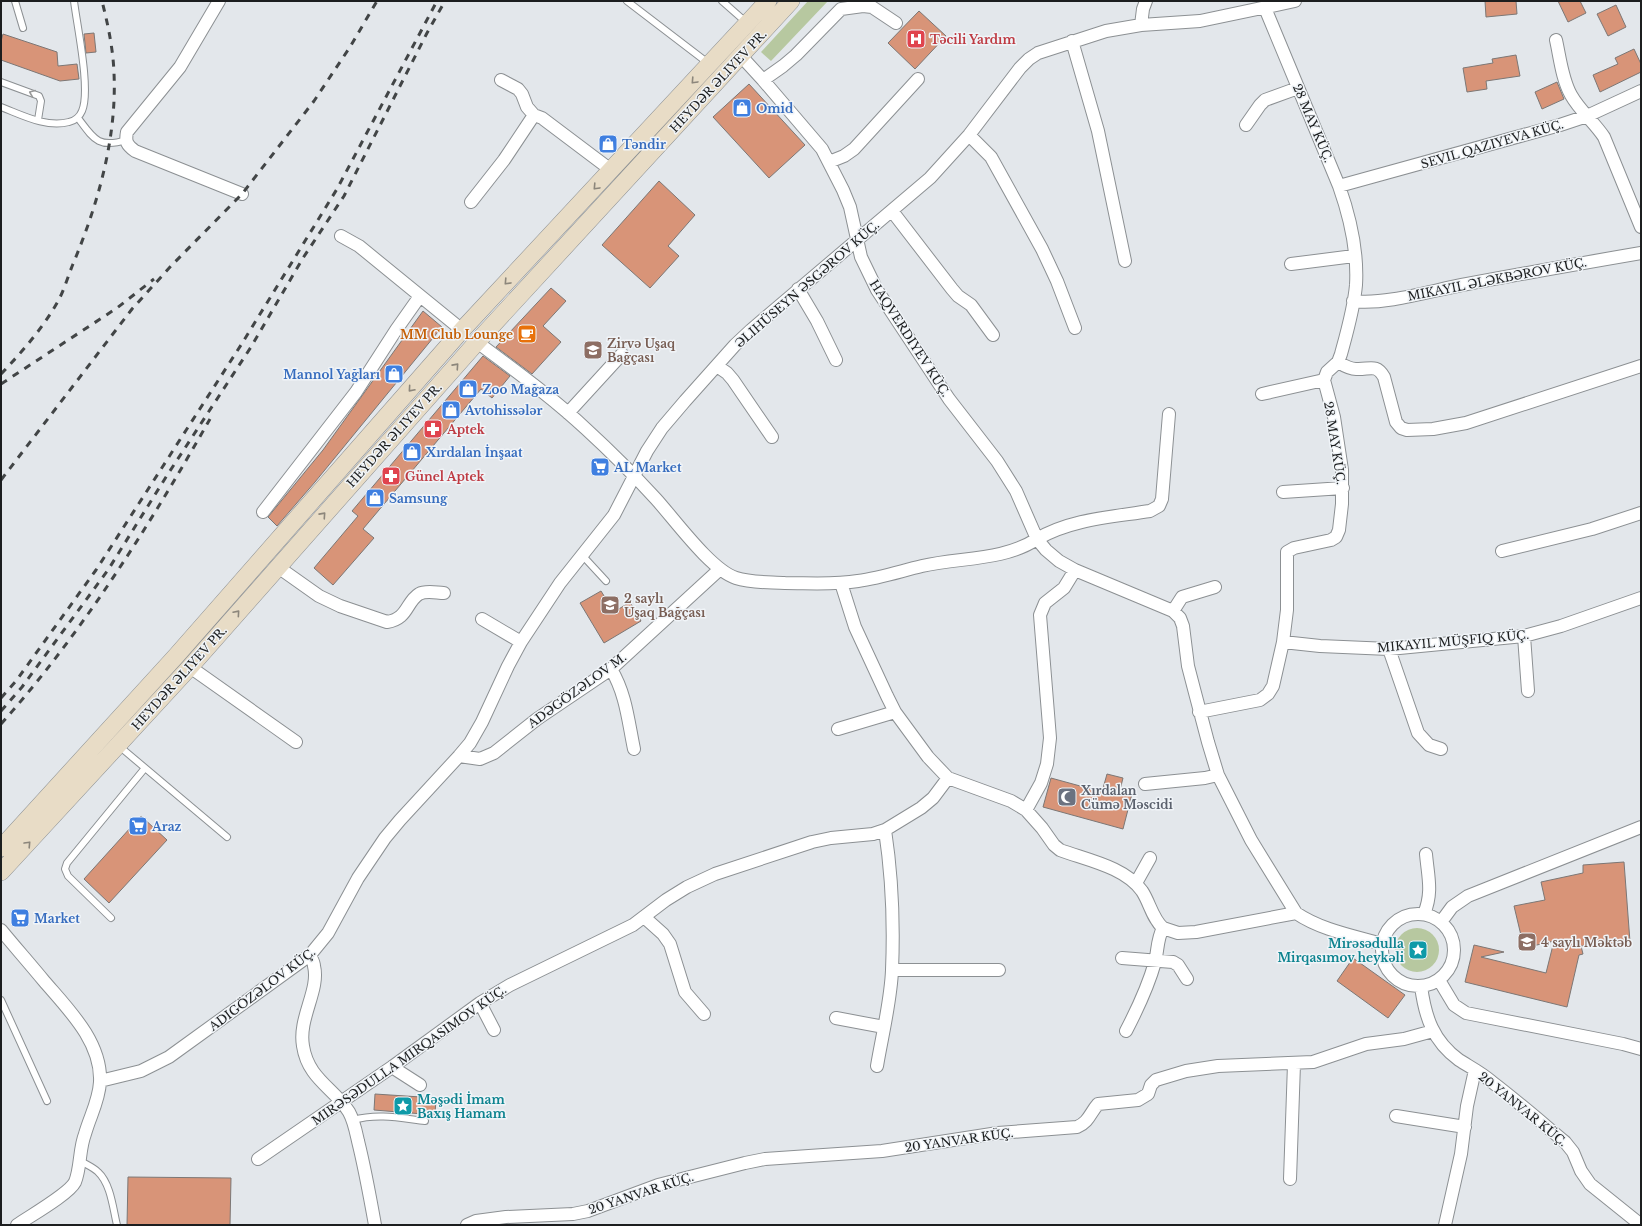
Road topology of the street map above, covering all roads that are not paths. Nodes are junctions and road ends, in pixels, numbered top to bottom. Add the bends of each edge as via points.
1 (15, 1) edge
2 (74, 1) edge
3 (219, 1) edge
4 (627, 1) edge
5 (722, 1) edge
6 (768, 1) edge
7 (791, 1) edge
8 (1146, 1) edge
9 (1295, 1) edge
10 (1265, 8) junction
11 (747, 23) junction
12 (896, 24) dead end
13 (1141, 25) junction
14 (23, 28) dead end
15 (1556, 40) dead end
16 (1072, 41) junction
17 (727, 44) junction
18 (741, 56) junction
19 (709, 64) junction
20 (918, 79) dead end
21 (501, 80) dead end
22 (763, 80) junction
23 (1, 82) edge
24 (1298, 88) junction
25 (1641, 91) edge
26 (1, 107) edge
27 (534, 116) junction
28 (1587, 116) junction
29 (78, 118) junction
30 (38, 120) junction
31 (1246, 125) dead end
32 (969, 135) junction
33 (126, 140) junction
34 (829, 162) junction
35 (612, 170) junction
36 (1339, 186) junction
37 (242, 194) dead end
38 (471, 202) dead end
39 (892, 211) junction
40 (1641, 227) edge
41 (341, 236) dead end
42 (856, 239) junction
43 (1641, 253) edge
44 (1354, 256) junction
45 (1125, 260) dead end
46 (1291, 264) dead end
47 (798, 289) junction
48 (420, 296) junction
49 (1353, 301) junction
50 (1075, 328) dead end
51 (462, 330) junction
52 (993, 335) dead end
53 (477, 342) junction
54 (622, 354) dead end
55 (836, 360) dead end
56 (1338, 362) junction
57 (717, 366) junction
58 (1641, 366) edge
59 (1324, 380) junction
60 (1262, 394) dead end
61 (568, 413) junction
62 (1169, 414) dead end
63 (772, 437) dead end
64 (633, 475) junction
65 (1343, 488) junction
66 (1282, 492) dead end
67 (263, 512) dead end
68 (1641, 513) edge
69 (1037, 539) junction
70 (1502, 551) dead end
71 (582, 555) junction
72 (278, 567) junction
73 (720, 569) junction
74 (1075, 570) junction
75 (606, 581) dead end
76 (841, 583) junction
77 (1216, 587) dead end
78 (444, 593) dead end
79 (1641, 598) edge
80 (1173, 611) junction
81 (482, 619) dead end
82 (1524, 636) junction
83 (521, 642) junction
84 (1283, 642) junction
85 (1389, 649) junction
86 (190, 667) junction
87 (611, 669) junction
88 (1528, 691) dead end
89 (895, 712) junction
90 (1199, 712) junction
91 (838, 728) dead end
92 (296, 742) dead end
93 (119, 746) junction
94 (634, 749) dead end
95 (1441, 749) dead end
96 (459, 756) junction
97 (145, 768) junction
98 (1218, 774) junction
99 (948, 778) junction
100 (1145, 784) dead end
101 (1026, 810) junction
102 (1641, 827) edge
103 (885, 830) junction
104 (227, 837) dead end
105 (1, 848) edge
106 (1426, 854) dead end
107 (1150, 858) dead end
108 (1, 872) edge
109 (1136, 883) junction
110 (1296, 913) junction
111 (1424, 914) junction
112 (644, 917) junction
113 (111, 918) dead end
114 (1441, 922) junction
115 (1163, 928) junction
116 (1, 930) edge
117 (1382, 944) junction
118 (310, 955) junction
119 (1122, 958) dead end
120 (1156, 960) junction
121 (892, 970) junction
122 (999, 970) dead end
123 (1187, 979) dead end
124 (1439, 980) junction
125 (1421, 986) junction
126 (1, 1000) edge
127 (480, 1003) junction
128 (704, 1014) dead end
129 (836, 1018) dead end
130 (884, 1027) junction
131 (494, 1030) dead end
132 (1126, 1031) dead end
133 (1433, 1031) junction
134 (1641, 1049) edge
135 (1294, 1064) junction
136 (877, 1066) dead end
137 (392, 1067) junction
138 (1475, 1070) junction
139 (100, 1081) junction
140 (420, 1085) dead end
141 (47, 1100) dead end
142 (341, 1102) junction
143 (1396, 1116) dead end
144 (353, 1120) junction
145 (425, 1121) dead end
146 (1465, 1127) junction
147 (258, 1159) dead end
148 (79, 1160) junction
149 (1290, 1179) dead end
150 (17, 1225) edge
151 (117, 1225) edge
152 (374, 1225) edge
153 (468, 1225) edge
154 (1445, 1225) edge
155 (1641, 1225) edge

1 - 14 lane
2 - 29 lane via 85,82 85,102
3 - 33 street via 180,67 127,132
4 - 19 lane
5 - 11 lane
6 - 11 main road, HEYDƏR ƏLIYEV PR.
7 - 18 main road, HEYDƏR ƏLIYEV PR.
8 - 13 street
9 - 10 street, ƏLIHÜSEYN ƏSGƏROV KÜÇ.
10 - 13 street, ƏLIHÜSEYN ƏSGƏROV KÜÇ. via 1192,22
10 - 24 street, 28 MAY KÜÇ.
11 - 17 main road, HEYDƏR ƏLIYEV PR.
12 - 22 street via 872,7 841,9 796,55
13 - 16 street, ƏLIHÜSEYN ƏSGƏROV KÜÇ. via 1106,31
15 - 28 street via 1571,94
16 - 32 street, ƏLIHÜSEYN ƏSGƏROV KÜÇ. via 1048,48 1029,59
16 - 45 street via 1098,131
17 - 18 main road
17 - 19 main road, HEYDƏR ƏLIYEV PR.
18 - 22 street, HAQVERDIYEV KÜÇ.
18 - 53 main road, HEYDƏR ƏLIYEV PR.
19 -> 35 main road, HEYDƏR ƏLIYEV PR.
20 - 34 street via 854,149
21 - 27 street via 518,89
22 - 34 street, HAQVERDIYEV KÜÇ. via 822,148
30 -> 23 lane via 41,101 39,96
24 - 31 street via 1266,100
24 - 36 street, 28 MAY KÜÇ.
25 - 28 street
26 - 30 lane
27 - 35 street via 542,118
27 - 38 street
28 - 36 street
28 - 40 street via 1604,137
29 - 30 lane via 62,123
29 - 33 lane via 100,142 109,144
32 - 39 street, ƏLIHÜSEYN ƏSGƏROV KÜÇ. via 930,178
32 - 50 street via 991,157 1042,249
33 - 37 street via 127,145 135,151
34 - 42 street, HAQVERDIYEV KÜÇ. via 850,207
35 -> 51 main road, HEYDƏR ƏLIYEV PR.
36 - 44 street, 28 MAY KÜÇ. via 1353,238
39 - 42 street, ƏLIHÜSEYN ƏSGƏROV KÜÇ.
39 - 52 street via 952,289 971,305
41 - 48 street via 359,246
42 - 47 street, ƏLIHÜSEYN ƏSGƏROV KÜÇ.
42 - 69 street, HAQVERDIYEV KÜÇ. via 861,257 877,290 949,399 998,461 1016,491
43 - 49 street via 1383,301
44 - 46 street
44 - 49 street, 28 MAY KÜÇ. via 1356,285
47 - 55 street
47 - 57 street, ƏLIHÜSEYN ƏSGƏROV KÜÇ. via 735,345
48 - 51 street
48 - 67 street via 356,392
49 - 56 street, 28 MAY KÜÇ.
51 -> 105 main road, HEYDƏR ƏLIYEV PR. via 187,645
53 - 61 street
72 -> 53 main road, HEYDƏR ƏLIYEV PR.
54 - 61 street
56 - 58 street via 1348,368 1374,368 1381,371 1396,422 1407,430 1433,429 1466,423
56 - 59 street, 28 MAY KÜÇ. via 1327,372
57 - 63 street via 733,380
57 - 64 street, ƏLIHÜSEYN ƏSGƏROV KÜÇ. via 662,428 646,450
59 - 60 street
59 - 65 street, 28 MAY KÜÇ. via 1334,417
61 - 64 street
62 - 69 street via 1162,499 1159,506 1150,511 1073,524
64 - 71 street, ƏLIHÜSEYN ƏSGƏROV KÜÇ. via 614,515
64 - 73 street
65 - 66 street
65 - 84 street, 28 MAY KÜÇ. via 1340,524 1336,537 1286,552 1287,610
68 - 70 street via 1592,529
69 - 74 street, HAQVERDIYEV KÜÇ. via 1058,561
69 - 76 street via 1012,551 936,563 882,577
71 - 75 lane
71 - 83 street, ƏLIHÜSEYN ƏSGƏROV KÜÇ.
72 - 78 street via 319,596 387,622 401,616 418,594
86 -> 72 main road, HEYDƏR ƏLIYEV PR.
73 - 76 street via 734,578 746,581
73 - 87 street, ADƏGÖZƏLOV M.
74 - 80 street, HAQVERDIYEV KÜÇ.
74 - 101 street via 1064,588 1045,603 1040,615 1050,738 1047,764 1041,783
76 - 89 street via 855,627
77 - 80 street via 1182,597
79 - 82 street
80 - 90 street via 1183,626 1188,666
81 - 83 street
82 - 85 street
82 - 88 street
83 - 96 street, ƏLIHÜSEYN ƏSGƏROV KÜÇ. via 482,722
84 - 85 street
84 - 90 street, 28 MAY KÜÇ. via 1273,686 1268,694 1260,700
85 - 95 street via 1418,733 1429,745
86 - 92 street
86 - 93 main road, HEYDƏR ƏLIYEV PR.
87 - 94 street via 624,695
87 - 96 street, ADƏGÖZƏLOV M. via 537,719 494,753 480,758
89 - 91 street
89 - 99 street via 928,757
90 - 98 street
93 - 97 lane
108 -> 93 main road, HEYDƏR ƏLIYEV PR.
96 - 118 street, ƏLIHÜSEYN ƏSGƏROV KÜÇ. via 385,838 358,878 328,933
97 - 104 lane
97 - 113 lane via 67,863 65,869 68,876
98 - 100 street via 1205,778
98 - 110 street via 1251,840
99 - 101 street
99 - 103 street via 921,808
101 - 109 street via 1060,850 1112,869
102 - 114 street via 1468,896 1452,907
103 - 112 street via 812,842 732,867 687,887
103 - 121 street via 889,858
106 - 111 street via 1430,893
107 - 109 street
109 - 115 street via 1151,907 1154,918
110 - 115 street via 1196,932 1178,933
110 - 117 street via 1322,926
111 - 114 street
111 - 117 street via 1414,914 1397,920 1385,935
112 - 127 street via 633,925 523,978
112 - 128 street via 670,944 685,992
114 - 124 street via 1450,933 1454,947 1451,965
115 - 120 street via 1159,935
116 - 139 street via 84,1030 94,1050
117 - 125 street via 1384,963 1395,978 1407,985
118 - 139 street, ƏLIHÜSEYN ƏSGƏROV KÜÇ. via 169,1057 141,1071
118 - 142 street via 315,977 302,1026 304,1051 317,1079
119 - 120 street
120 - 123 street via 1168,960 1178,965
120 - 132 street via 1143,998
121 - 122 street
121 - 130 street
124 - 125 street
124 - 134 street via 1454,1005 1466,1013
125 - 133 street, 20 YANVAR KÜÇ. via 1424,1008
126 - 141 lane
127 - 131 street
127 - 137 street
129 - 130 street
130 - 136 street
133 - 135 street, 20 YANVAR KÜÇ. via 1404,1039 1366,1044 1314,1062
133 - 138 street, 20 YANVAR KÜÇ. via 1449,1052
135 - 149 street
135 - 153 street, 20 YANVAR KÜÇ. via 1218,1066 1164,1077 1156,1080 1148,1094 1138,1100 1098,1104 1084,1125 1077,1127 998,1133 882,1150 765,1159 658,1186 573,1214 506,1217 476,1221
137 - 140 street
137 - 142 street
138 - 146 street
138 - 155 street, 20 YANVAR KÜÇ. via 1565,1142 1590,1184
139 - 148 street via 96,1106 82,1142
142 - 144 street
142 - 147 street
143 - 146 street
144 - 145 lane via 379,1116
144 - 152 street
146 - 154 street
148 - 150 street via 78,1172 68,1190
148 - 151 lane via 98,1172 108,1187

